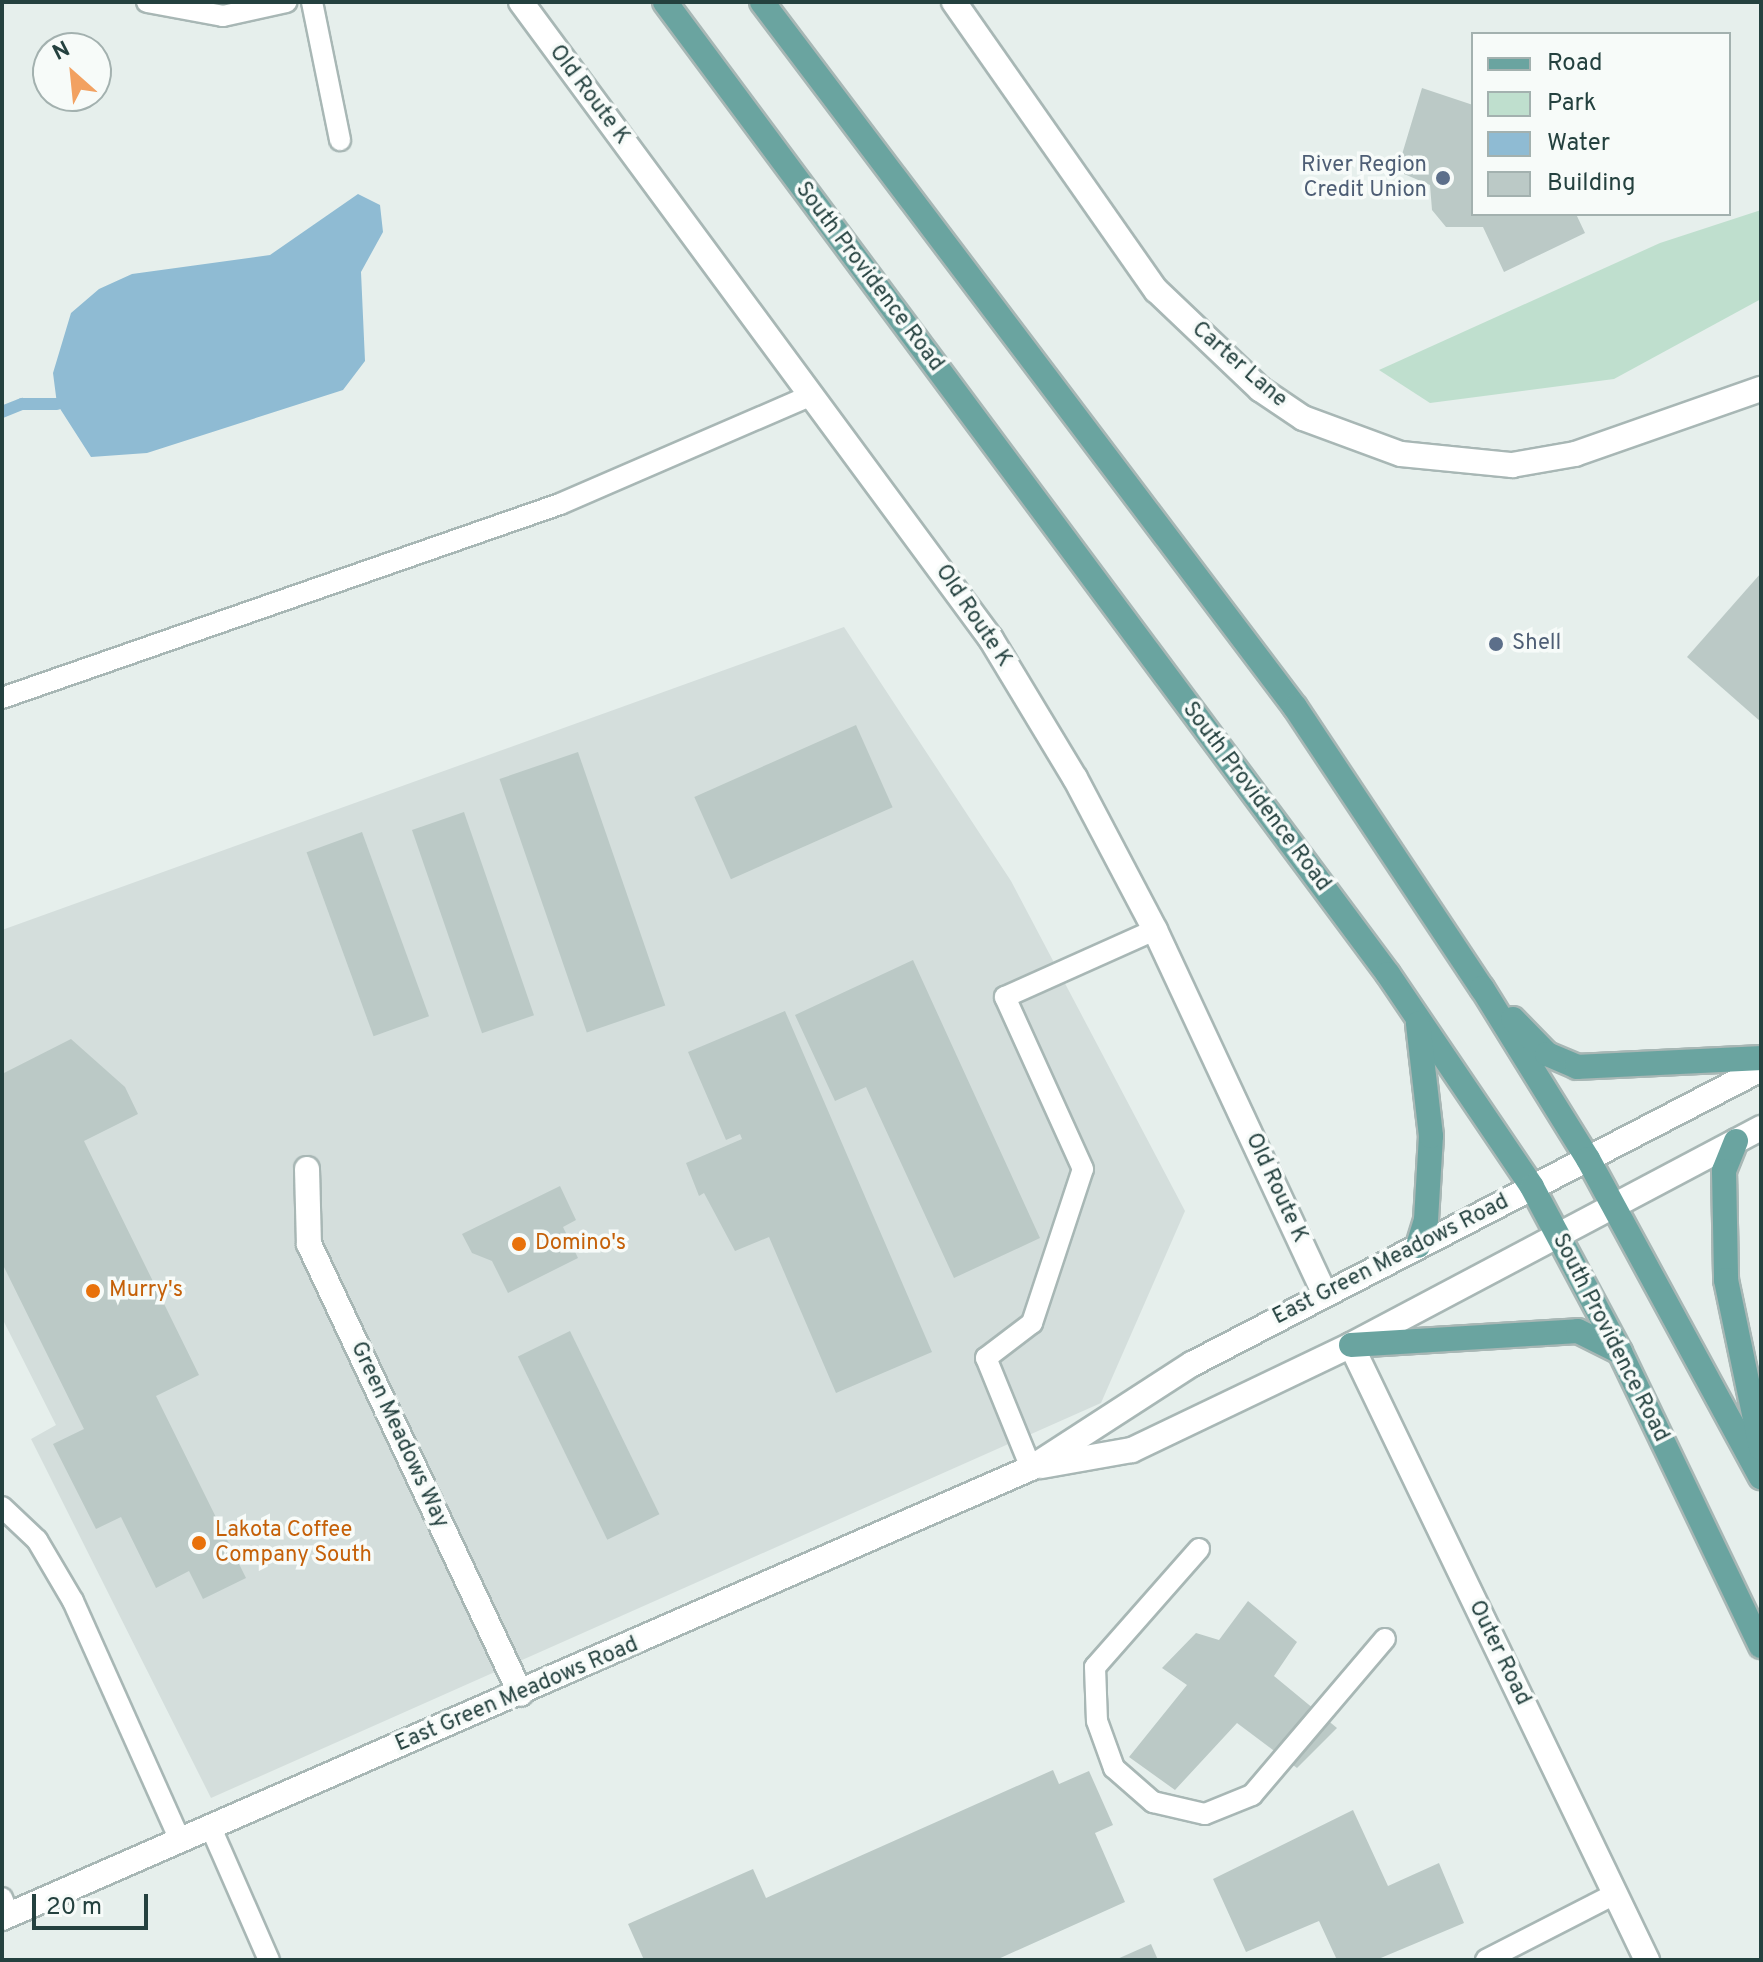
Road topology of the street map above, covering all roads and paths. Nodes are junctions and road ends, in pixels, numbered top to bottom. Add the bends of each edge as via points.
1 (147, 2) edge
2 (286, 2) edge
3 (312, 2) edge
4 (521, 2) edge
5 (665, 2) edge
6 (762, 2) edge
7 (954, 2) edge
8 (340, 140) dead end
9 (1761, 389) edge
10 (812, 395) junction
11 (2, 698) edge
12 (1155, 930) junction
13 (1482, 988) junction
14 (1417, 1018) junction
15 (1761, 1058) edge
16 (1761, 1069) edge
17 (1761, 1128) edge
18 (1736, 1141) junction
19 (1761, 1145) edge
20 (1588, 1159) junction
21 (307, 1169) dead end
22 (1532, 1187) junction
23 (1612, 1209) junction
24 (1558, 1236) junction
25 (1418, 1246) junction
26 (1324, 1293) junction
27 (1351, 1345) junction
28 (1620, 1352) junction
29 (1761, 1448) edge
30 (1031, 1468) junction
31 (1761, 1477) edge
32 (2, 1507) edge
33 (1199, 1549) dead end
34 (1385, 1639) dead end
35 (1761, 1646) edge
36 (521, 1694) junction
37 (211, 1828) junction
38 (180, 1840) junction
39 (1615, 1894) junction
40 (4, 1910) edge
41 (269, 1960) edge
42 (1486, 1960) edge
43 (1647, 1960) edge

1 - 2 lane via 223,16
3 - 8 lane
4 - 10 street, Old Route K
5 - 14 main road, South Providence Road
6 - 13 main road via 1295,707
7 - 9 street, Carter Lane via 1156,290 1260,389 1303,418 1401,454 1512,465 1575,454
10 - 11 lane via 560,504
10 - 12 street, Old Route K via 969,605 1075,778
12 - 26 street, Old Route K
12 - 30 lane via 1005,997 1083,1169 1032,1323 986,1358
13 - 15 main road via 1547,1054 1577,1067
13 - 20 main road
14 - 22 main road, South Providence Road
14 - 25 main road via 1431,1136 1426,1220
16 - 20 street, East Green Meadows Road
17 - 18 street, East Green Meadows Road
18 - 19 street
18 - 23 street, East Green Meadows Road
18 - 29 main road via 1724,1171 1726,1280
20 - 22 street, East Green Meadows Road
20 - 23 main road
21 - 36 street, Green Meadows Way via 309,1244
22 - 24 main road, South Providence Road
22 - 25 street, East Green Meadows Road
23 - 24 street, East Green Meadows Road
23 - 31 main road
24 - 27 street, East Green Meadows Road
24 - 28 main road, South Providence Road
25 - 26 street, East Green Meadows Road
26 - 30 street, East Green Meadows Road via 1192,1364
27 - 28 main road via 1578,1331
27 - 30 street, East Green Meadows Road via 1132,1450
27 - 39 street, Outer Road
28 - 35 main road, South Providence Road
30 - 36 street, East Green Meadows Road
32 - 38 lane via 37,1540 73,1601
33 - 34 lane via 1095,1667 1097,1721 1114,1768 1153,1802 1205,1814 1252,1795
36 - 37 street, East Green Meadows Road
37 - 38 street, East Green Meadows Road
37 - 41 lane
38 - 40 street, East Green Meadows Road
39 - 42 lane
39 - 43 street, Outer Road

